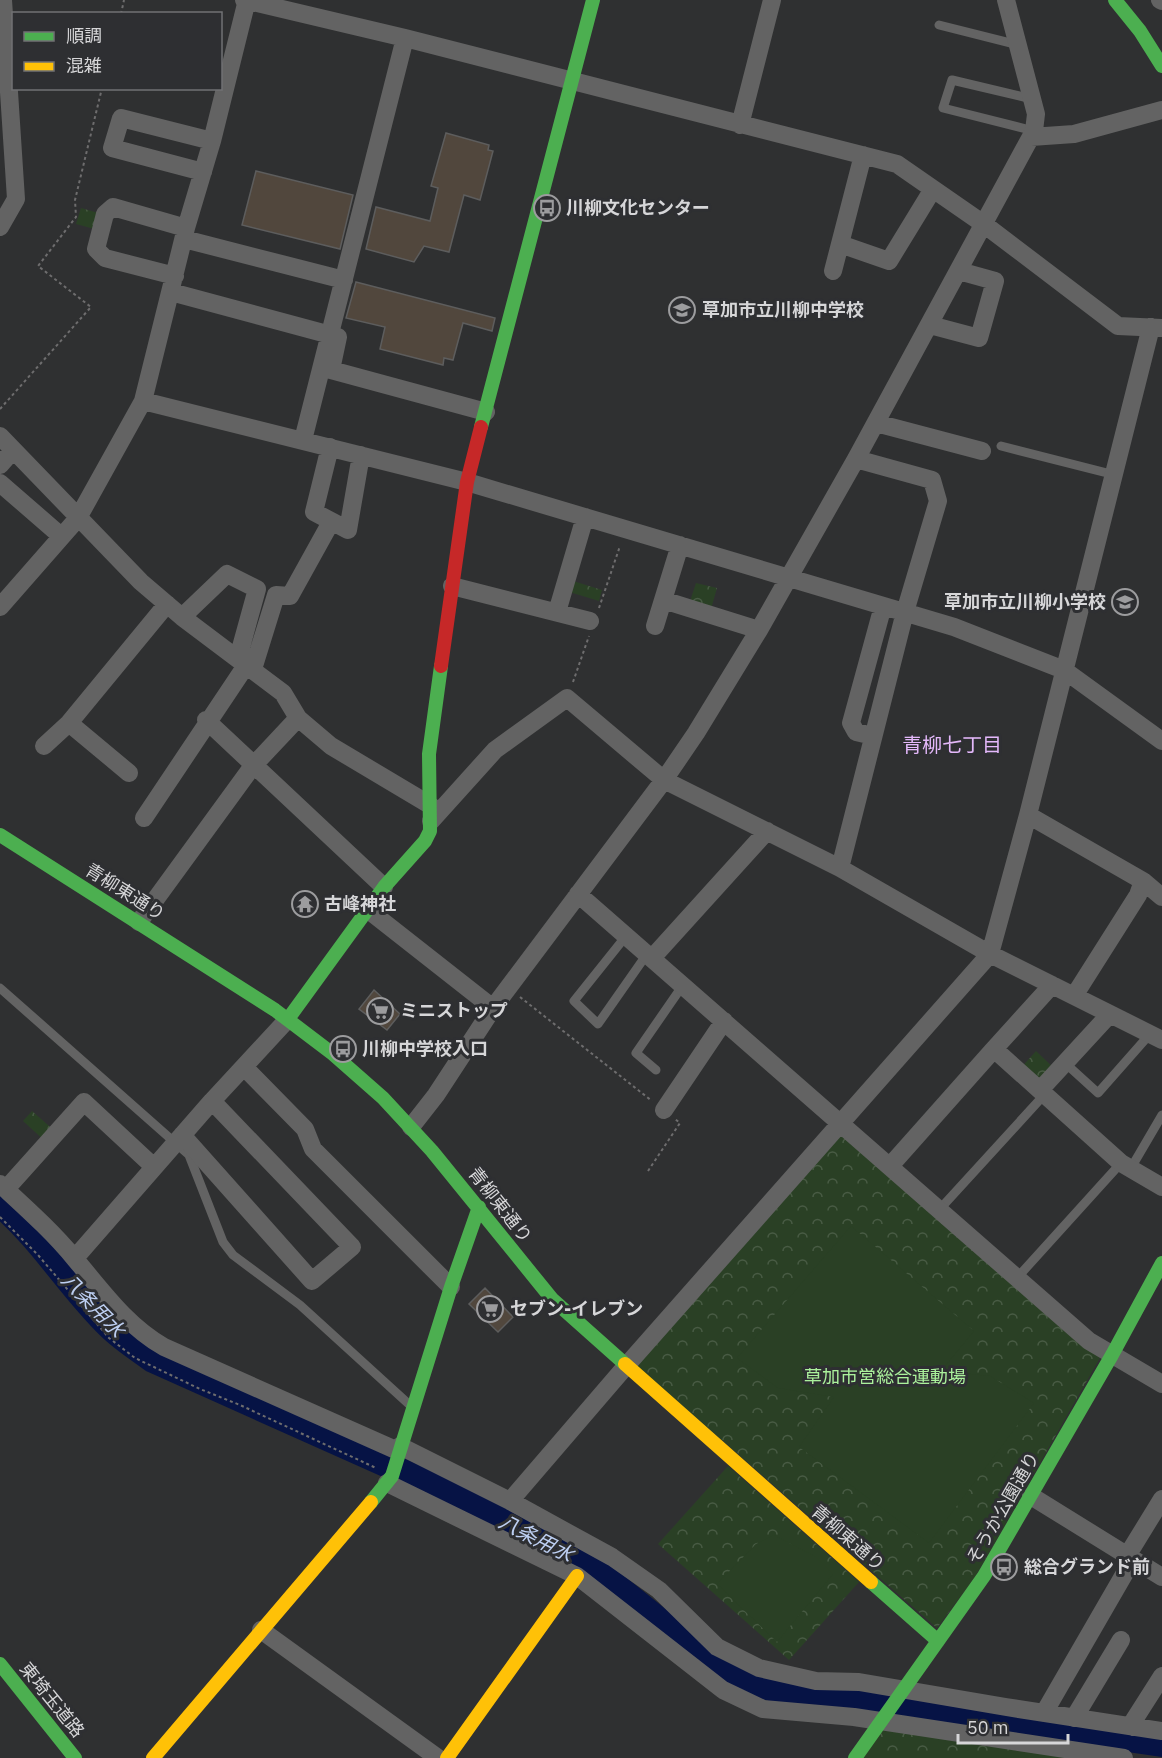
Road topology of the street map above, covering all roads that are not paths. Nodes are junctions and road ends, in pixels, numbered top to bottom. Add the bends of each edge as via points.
1 (3, 0) edge
2 (246, 0) edge
3 (593, 0) edge
4 (772, 0) edge
5 (1006, 0) edge
6 (1115, 0) edge
7 (939, 25) dead end
8 (405, 38) junction
9 (1018, 45) junction
10 (1162, 66) edge
11 (572, 81) junction
12 (1032, 99) junction
13 (1162, 110) edge
14 (740, 125) junction
15 (1033, 134) junction
16 (212, 141) junction
17 (863, 155) junction
18 (203, 172) junction
19 (933, 189) junction
20 (985, 225) junction
21 (0, 227) edge
22 (185, 233) junction
23 (840, 244) junction
24 (833, 271) dead end
25 (959, 271) junction
26 (344, 280) junction
27 (173, 284) junction
28 (930, 325) junction
29 (1157, 328) edge
30 (329, 335) junction
31 (143, 401) junction
32 (486, 412) junction
33 (876, 423) junction
34 (0, 436) edge
35 (303, 441) junction
36 (1001, 446) dead end
37 (330, 447) junction
38 (13, 450) junction
39 (982, 451) dead end
40 (361, 455) junction
41 (856, 459) junction
42 (0, 465) edge
43 (1115, 476) junction
44 (467, 482) junction
45 (0, 483) edge
46 (585, 517) junction
47 (78, 518) junction
48 (331, 522) junction
49 (61, 536) junction
50 (680, 545) junction
51 (789, 578) junction
52 (452, 586) junction
53 (663, 600) junction
54 (166, 604) junction
55 (883, 606) junction
56 (0, 607) edge
57 (557, 612) junction
58 (905, 612) junction
59 (182, 617) junction
60 (590, 621) dead end
61 (655, 626) dead end
62 (759, 630) junction
63 (246, 664) junction
64 (1064, 670) junction
65 (298, 718) junction
66 (207, 721) junction
67 (69, 723) junction
68 (873, 736) junction
69 (1162, 741) edge
70 (44, 746) dead end
71 (254, 764) junction
72 (129, 773) dead end
73 (664, 780) junction
74 (430, 813) junction
75 (1028, 814) junction
76 (144, 818) dead end
77 (767, 831) junction
78 (0, 835) edge
79 (840, 868) junction
80 (384, 887) junction
81 (1156, 889) edge
82 (578, 894) junction
83 (367, 909) junction
84 (139, 922) junction
85 (626, 936) junction
86 (990, 954) junction
87 (650, 956) junction
88 (683, 985) junction
89 (1052, 985) junction
90 (0, 988) edge
91 (1074, 996) junction
92 (493, 1008) junction
93 (1110, 1014) junction
94 (288, 1019) junction
95 (724, 1021) junction
96 (1156, 1037) edge
97 (994, 1049) junction
98 (1065, 1063) junction
99 (244, 1067) junction
100 (656, 1070) dead end
101 (1042, 1092) junction
102 (212, 1101) junction
103 (664, 1110) road end
104 (1162, 1115) edge
105 (841, 1123) junction
106 (411, 1127) junction
107 (179, 1139) junction
108 (890, 1166) junction
109 (1126, 1166) junction
110 (154, 1167) junction
111 (3, 1187) edge
112 (1162, 1187) edge
113 (479, 1207) junction
114 (939, 1210) junction
115 (75, 1258) junction
116 (1162, 1263) edge
117 (1016, 1278) junction
118 (451, 1287) junction
119 (1112, 1354) junction
120 (626, 1366) junction
121 (1162, 1384) edge
122 (413, 1407) junction
123 (399, 1448) junction
124 (390, 1479) junction
125 (1030, 1496) junction
126 (1162, 1498) edge
127 (510, 1501) junction
128 (1130, 1558) junction
129 (577, 1576) junction
130 (1162, 1577) edge
131 (261, 1630) junction
132 (1121, 1640) dead end
133 (938, 1641) junction
134 (0, 1664) edge
135 (1162, 1676) edge
136 (903, 1691) junction
137 (1044, 1713) junction
138 (883, 1718) junction
139 (1074, 1718) junction
140 (1133, 1727) junction
141 (1162, 1731) edge
142 (451, 1756) edge
143 (75, 1758) edge
144 (153, 1758) edge
145 (855, 1758) edge
146 (1124, 1758) edge

1 - 21 street via 16,199
2 - 8 street
2 - 16 street
3 - 11 main road
4 - 14 street
5 - 9 street
6 - 10 main road
7 - 9 lane
8 - 11 street
8 - 26 street
9 - 12 street
11 - 14 street
11 - 32 main road
12 - 15 street via 1036,114
12 - 15 lane via 952,80 943,108
13 - 15 street via 1074,134
14 - 17 street
15 - 20 street
16 - 18 street
16 - 18 street via 121,117 112,148
17 - 19 street via 897,164
17 - 23 street
18 - 22 street
19 - 20 street
19 - 23 street via 889,261
20 - 25 street
20 - 29 street via 1118,326
22 - 26 street
22 - 27 street
22 - 27 street via 113,207 105,214 96,249 105,258
23 - 24 street
25 - 28 street
25 - 28 street via 995,281 979,338
26 - 30 street
27 - 30 street
27 - 31 street
28 - 33 street
29 - 43 street
30 - 32 street via 338,337 331,370
30 - 35 street
31 - 35 street
31 - 47 street
32 - 44 main road
33 - 39 street
33 - 41 street
34 - 38 street
35 - 37 street
36 - 43 lane
37 - 40 street
37 - 48 street via 314,512
38 - 42 street
38 - 47 street
40 - 44 street
40 - 48 street via 348,530
41 - 51 street
41 - 58 street via 932,480 938,501
43 - 64 street
44 - 46 street
44 - 52 main road
45 - 49 street
46 - 50 street
46 - 57 street
47 - 49 street
47 - 54 street
48 - 63 street via 290,596 276,595
49 - 56 street
50 - 51 street
50 - 53 street
51 - 55 street
51 - 62 street
52 - 57 street
52 - 74 main road via 430,745
53 - 61 street
53 - 62 street
54 - 59 street
54 - 67 street
55 - 58 street
55 - 68 street via 851,723 856,732
57 - 60 street
58 - 64 street
58 - 68 street
59 - 63 street
59 - 63 street via 227,574 257,589
62 - 73 street
63 - 65 street via 283,693
63 - 66 street
64 - 69 street
64 - 75 street
65 - 71 street
65 - 74 street via 331,746
66 - 71 street
66 - 76 street
67 - 70 street
67 - 72 street
68 - 79 street
71 - 80 street
71 - 84 street
73 - 74 street via 567,698 495,750
73 - 77 street
73 - 82 street
74 - 80 main road via 430,831 425,841
75 - 81 street
75 - 86 street
77 - 79 street
77 - 87 street
78 - 84 main road, 青柳東通り
79 - 86 street
80 - 83 main road
81 - 91 street via 1138,895
82 - 85 street
82 - 92 street
83 - 92 street
83 - 94 main road
84 - 94 main road, 青柳東通り
85 - 87 street
85 - 87 lane via 574,1001 598,1024
86 - 89 street
86 - 105 street
87 - 88 street
88 - 95 street
88 - 100 lane via 636,1053
89 - 91 street
89 - 97 street
90 - 107 lane
91 - 93 street
92 - 106 street
93 - 96 street
93 - 98 street
94 - 99 street
94 - 106 main road, 青柳東通り via 357,1075
95 - 103 street
95 - 105 street
96 - 98 lane via 1098,1093
97 - 101 street
97 - 108 street
98 - 101 street
99 - 102 street
99 - 118 street via 305,1129 313,1149
101 - 109 street
101 - 114 lane
102 - 107 street
102 - 107 street via 352,1247 312,1281
104 - 109 lane
105 - 108 street
105 - 120 street
106 - 113 main road, 青柳東通り
107 - 110 street
107 - 122 lane via 223,1242 233,1255 300,1305
108 - 114 street
109 - 112 street
109 - 117 lane
110 - 111 street via 84,1102
110 - 115 street
111 - 115 street
113 - 118 main road
113 - 120 main road, 青柳東通り via 539,1285
114 - 117 street
115 - 123 street via 104,1295 145,1336
116 - 119 main road, そうか公園通り
117 - 119 street via 1089,1341
118 - 122 main road
119 - 121 street
119 - 125 main road, そうか公園通り
120 - 127 street
120 - 133 main road, 青柳東通り
122 - 123 main road
123 - 124 main road
123 - 127 street
124 - 129 street
124 - 131 main road
125 - 128 street
125 - 133 main road, そうか公園通り via 984,1576
126 - 128 street
127 - 136 street via 612,1557 659,1590 717,1647 759,1668 816,1681 859,1682
128 - 130 street
128 - 137 street
129 - 138 street via 723,1690 753,1705 762,1709
129 - 142 main road
131 - 142 street
131 - 144 main road
132 - 139 street
133 - 136 main road, そうか公園通り
134 - 143 main road, 東埼玉道路
135 - 140 street
136 - 137 street
136 - 138 main road, そうか公園通り
137 - 139 street
138 - 145 main road, そうか公園通り
138 - 146 street
139 - 140 street
140 - 141 street

